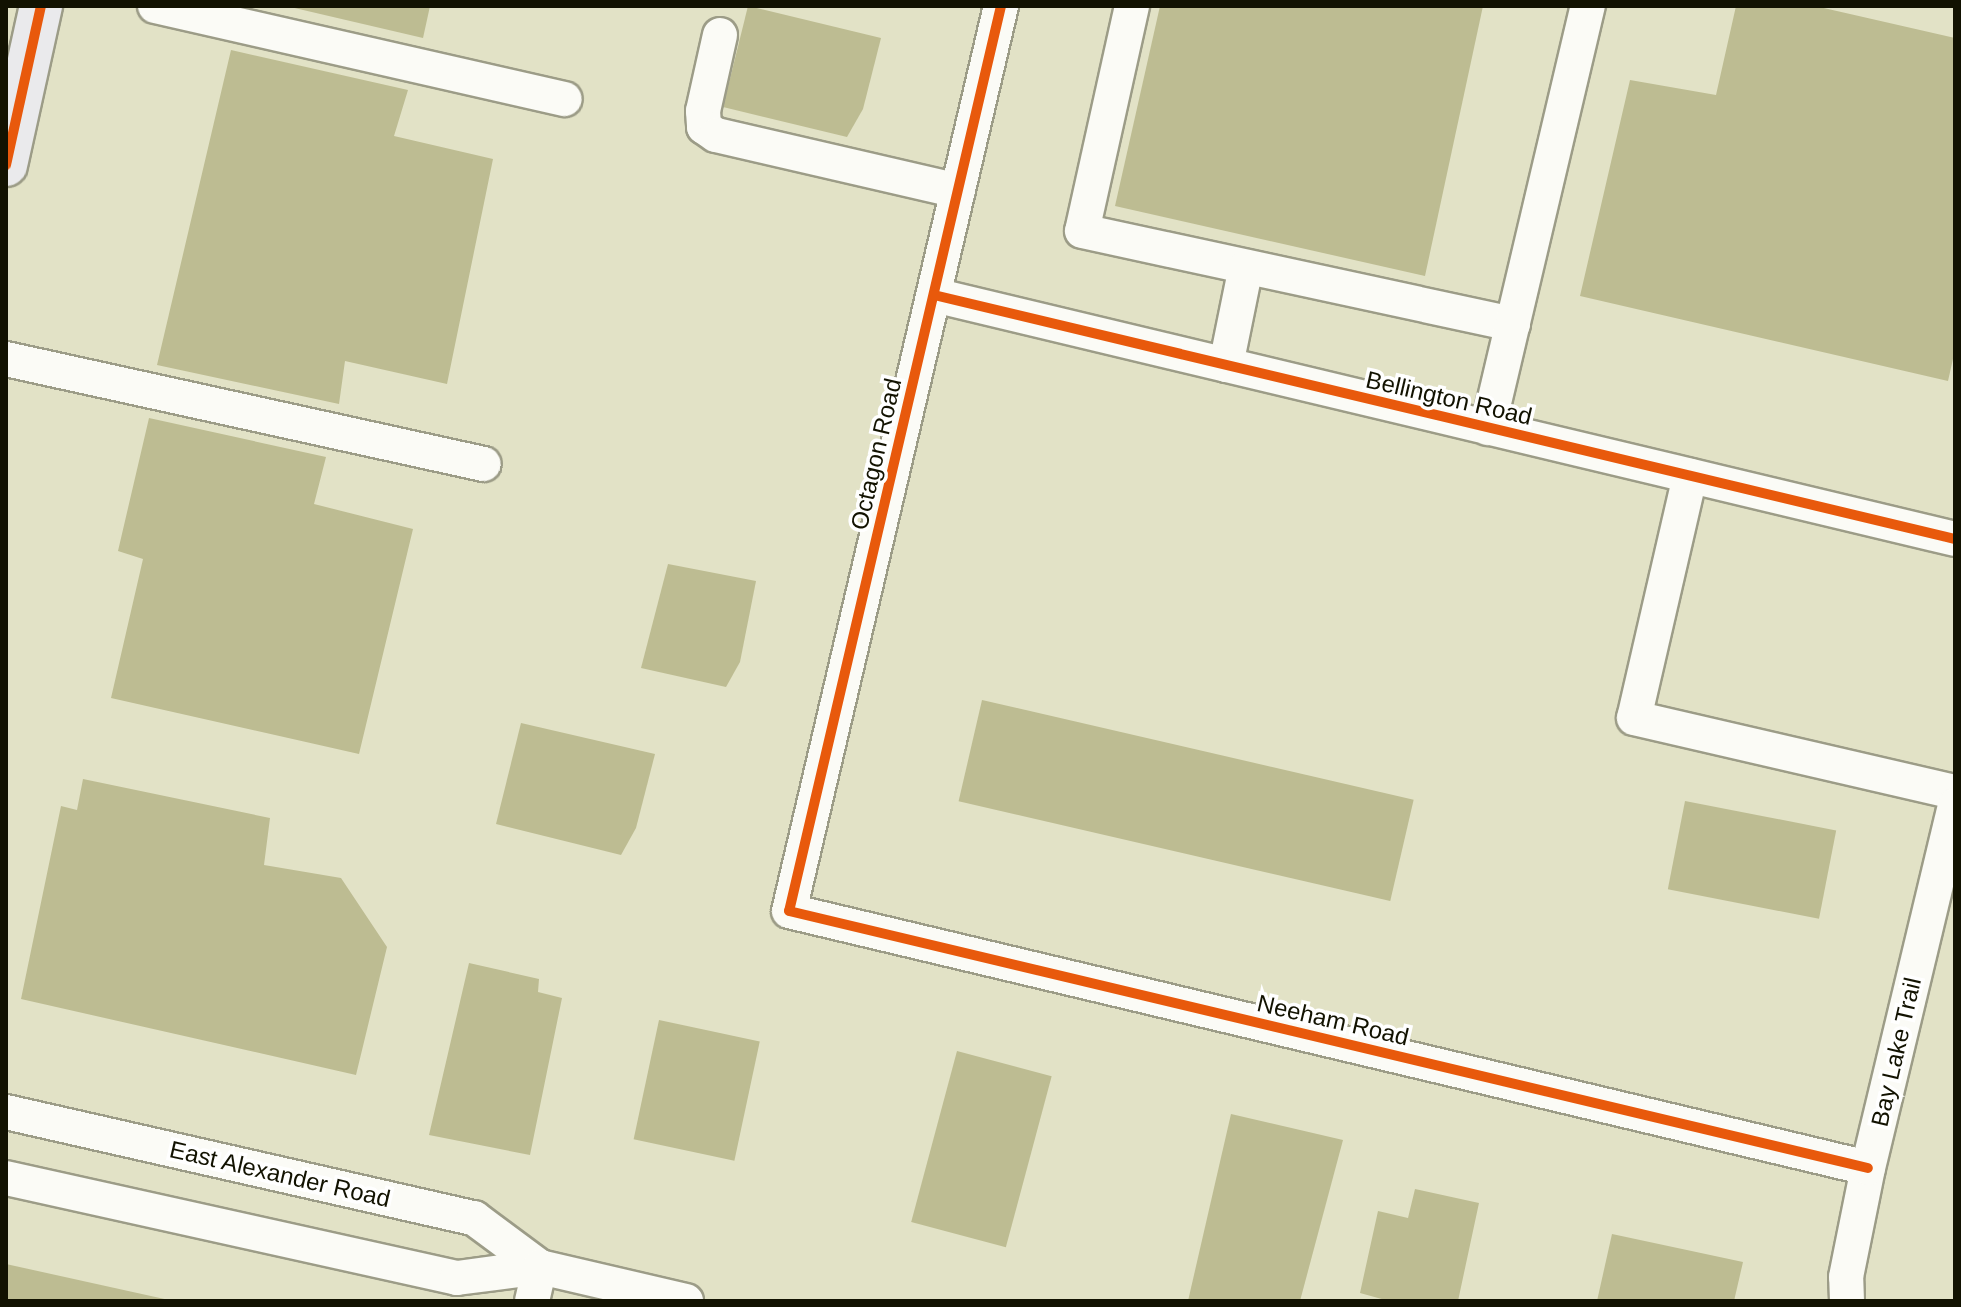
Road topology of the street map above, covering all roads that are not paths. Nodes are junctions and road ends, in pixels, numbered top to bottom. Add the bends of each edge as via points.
1 (41, 6) edge
2 (155, 6) edge
3 (1001, 6) edge
4 (1132, 6) edge
5 (1588, 6) edge
6 (720, 35) dead end
7 (565, 99) dead end
8 (6, 165) edge
9 (958, 191) junction
10 (1246, 267) junction
11 (934, 295) junction
12 (1513, 324) junction
13 (6, 359) edge
14 (1226, 365) junction
15 (1488, 428) junction
16 (484, 464) dead end
17 (1690, 476) junction
18 (1955, 539) edge
19 (1955, 792) edge
20 (1955, 805) edge
21 (789, 911) joint
22 (6, 1112) edge
23 (1868, 1168) junction
24 (6, 1178) edge
25 (540, 1267) junction
26 (532, 1301) edge
27 (686, 1301) edge
28 (1847, 1301) edge

1 - 8 main road
2 - 7 street
3 - 9 street, Octagon Road
4 - 10 street via 1082,231
5 - 12 street
6 - 9 street via 703,111 704,127 716,135
9 - 11 street, Octagon Road
10 - 12 street
10 - 14 street
11 - 14 street, Bellington Road
11 - 21 street, Octagon Road
12 - 15 street
13 - 16 street
14 - 15 street, Bellington Road
15 - 17 street, Bellington Road
17 - 18 street, Bellington Road
17 - 19 street via 1634,718
20 - 23 street, Bay Lake Trail
21 - 23 street, Neeham Road
22 - 25 street, East Alexander Road via 474,1218
23 - 28 street, Bay Lake Trail via 1846,1277
24 - 25 street, East Alexander Road via 457,1278
25 - 26 street
25 - 27 street, East Alexander Road

